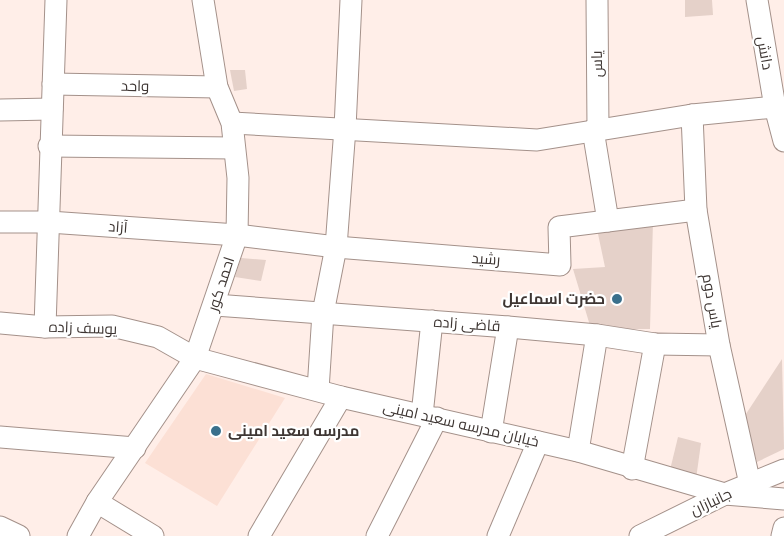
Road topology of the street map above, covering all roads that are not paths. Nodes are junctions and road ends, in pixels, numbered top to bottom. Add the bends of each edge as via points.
1 (56, 0) edge
2 (203, 0) edge
3 (351, 0) edge
4 (597, 0) edge
5 (756, 0) edge
6 (52, 84) junction
7 (217, 87) junction
8 (775, 107) junction
9 (52, 109) junction
10 (0, 110) edge
11 (692, 115) junction
12 (232, 123) junction
13 (345, 129) junction
14 (596, 129) junction
15 (784, 141) edge
16 (50, 146) junction
17 (234, 148) junction
18 (696, 210) junction
19 (608, 221) junction
20 (0, 222) edge
21 (50, 222) junction
22 (237, 235) junction
23 (336, 247) junction
24 (215, 305) junction
25 (323, 313) junction
26 (432, 321) junction
27 (0, 323) edge
28 (45, 327) junction
29 (508, 327) junction
30 (597, 335) junction
31 (655, 344) junction
32 (719, 345) junction
33 (195, 358) junction
34 (318, 390) junction
35 (341, 397) junction
36 (430, 417) junction
37 (491, 432) junction
38 (0, 437) edge
39 (538, 442) junction
40 (135, 448) junction
41 (578, 451) junction
42 (632, 469) junction
43 (784, 470) edge
44 (750, 484) junction
45 (725, 494) junction
46 (784, 499) edge
47 (97, 502) junction
48 (0, 527) edge
49 (784, 528) edge
50 (19, 536) edge
51 (78, 536) edge
52 (153, 536) edge
53 (259, 536) edge
54 (377, 536) edge
55 (498, 536) edge
56 (640, 536) edge
57 (782, 536) edge

1 - 6 street
2 - 7 street, احمد کور
3 - 13 street
4 - 14 street, یاس
5 - 8 street, دانش
6 - 7 street, واحد
6 - 9 street
7 - 12 street, احمد کور
8 - 11 street
8 - 15 street, دانش
9 - 10 street
9 - 16 street
11 - 14 street
11 - 18 street, یاس دوم
12 - 13 street
12 - 17 street, احمد کور
13 - 14 street via 537,140
13 - 23 street
14 - 19 street, یاس
16 - 17 street
16 - 21 street
17 - 22 street, احمد کور
18 - 19 street, رشید
18 - 32 street, یاس دوم
19 - 23 street, رشید via 559,227 560,265
20 - 21 street, آزاد
21 - 22 street, آزاد
21 - 28 street
22 - 23 street, رشید
22 - 24 street, احمد کور
23 - 25 street
24 - 25 street, قاضی زاده
24 - 33 street, احمد کور
25 - 26 street, قاضی زاده
25 - 34 street
26 - 29 street, قاضی زاده
26 - 36 street
27 - 28 street, یوسف زاده
28 - 33 street, یوسف زاده via 112,326 158,337
29 - 30 street, قاضی زاده
29 - 37 street
30 - 31 street, قاضی زاده
30 - 41 street
31 - 32 street, قاضی زاده
31 - 42 street
32 - 44 street, یاس دوم
33 - 34 street, خیابان مدرسه سعید امینی
33 - 40 street, احمد کور
34 - 35 street, خیابان مدرسه سعید امینی
35 - 36 street, خیابان مدرسه سعید امینی
35 - 53 street
36 - 37 street, خیابان مدرسه سعید امینی
36 - 54 street
37 - 39 street, خیابان مدرسه سعید امینی
38 - 40 street
39 - 41 street, خیابان مدرسه سعید امینی
39 - 55 street
40 - 47 street, احمد کور
41 - 42 street, خیابان مدرسه سعید امینی
42 - 45 street, خیابان مدرسه سعید امینی
43 - 44 street, جانبازان
44 - 45 street, جانبازان
45 - 46 street, خیابان مدرسه سعید امینی
45 - 56 street, جانبازان
47 - 51 street, احمد کور
47 - 52 street
48 - 50 street
49 - 57 street

